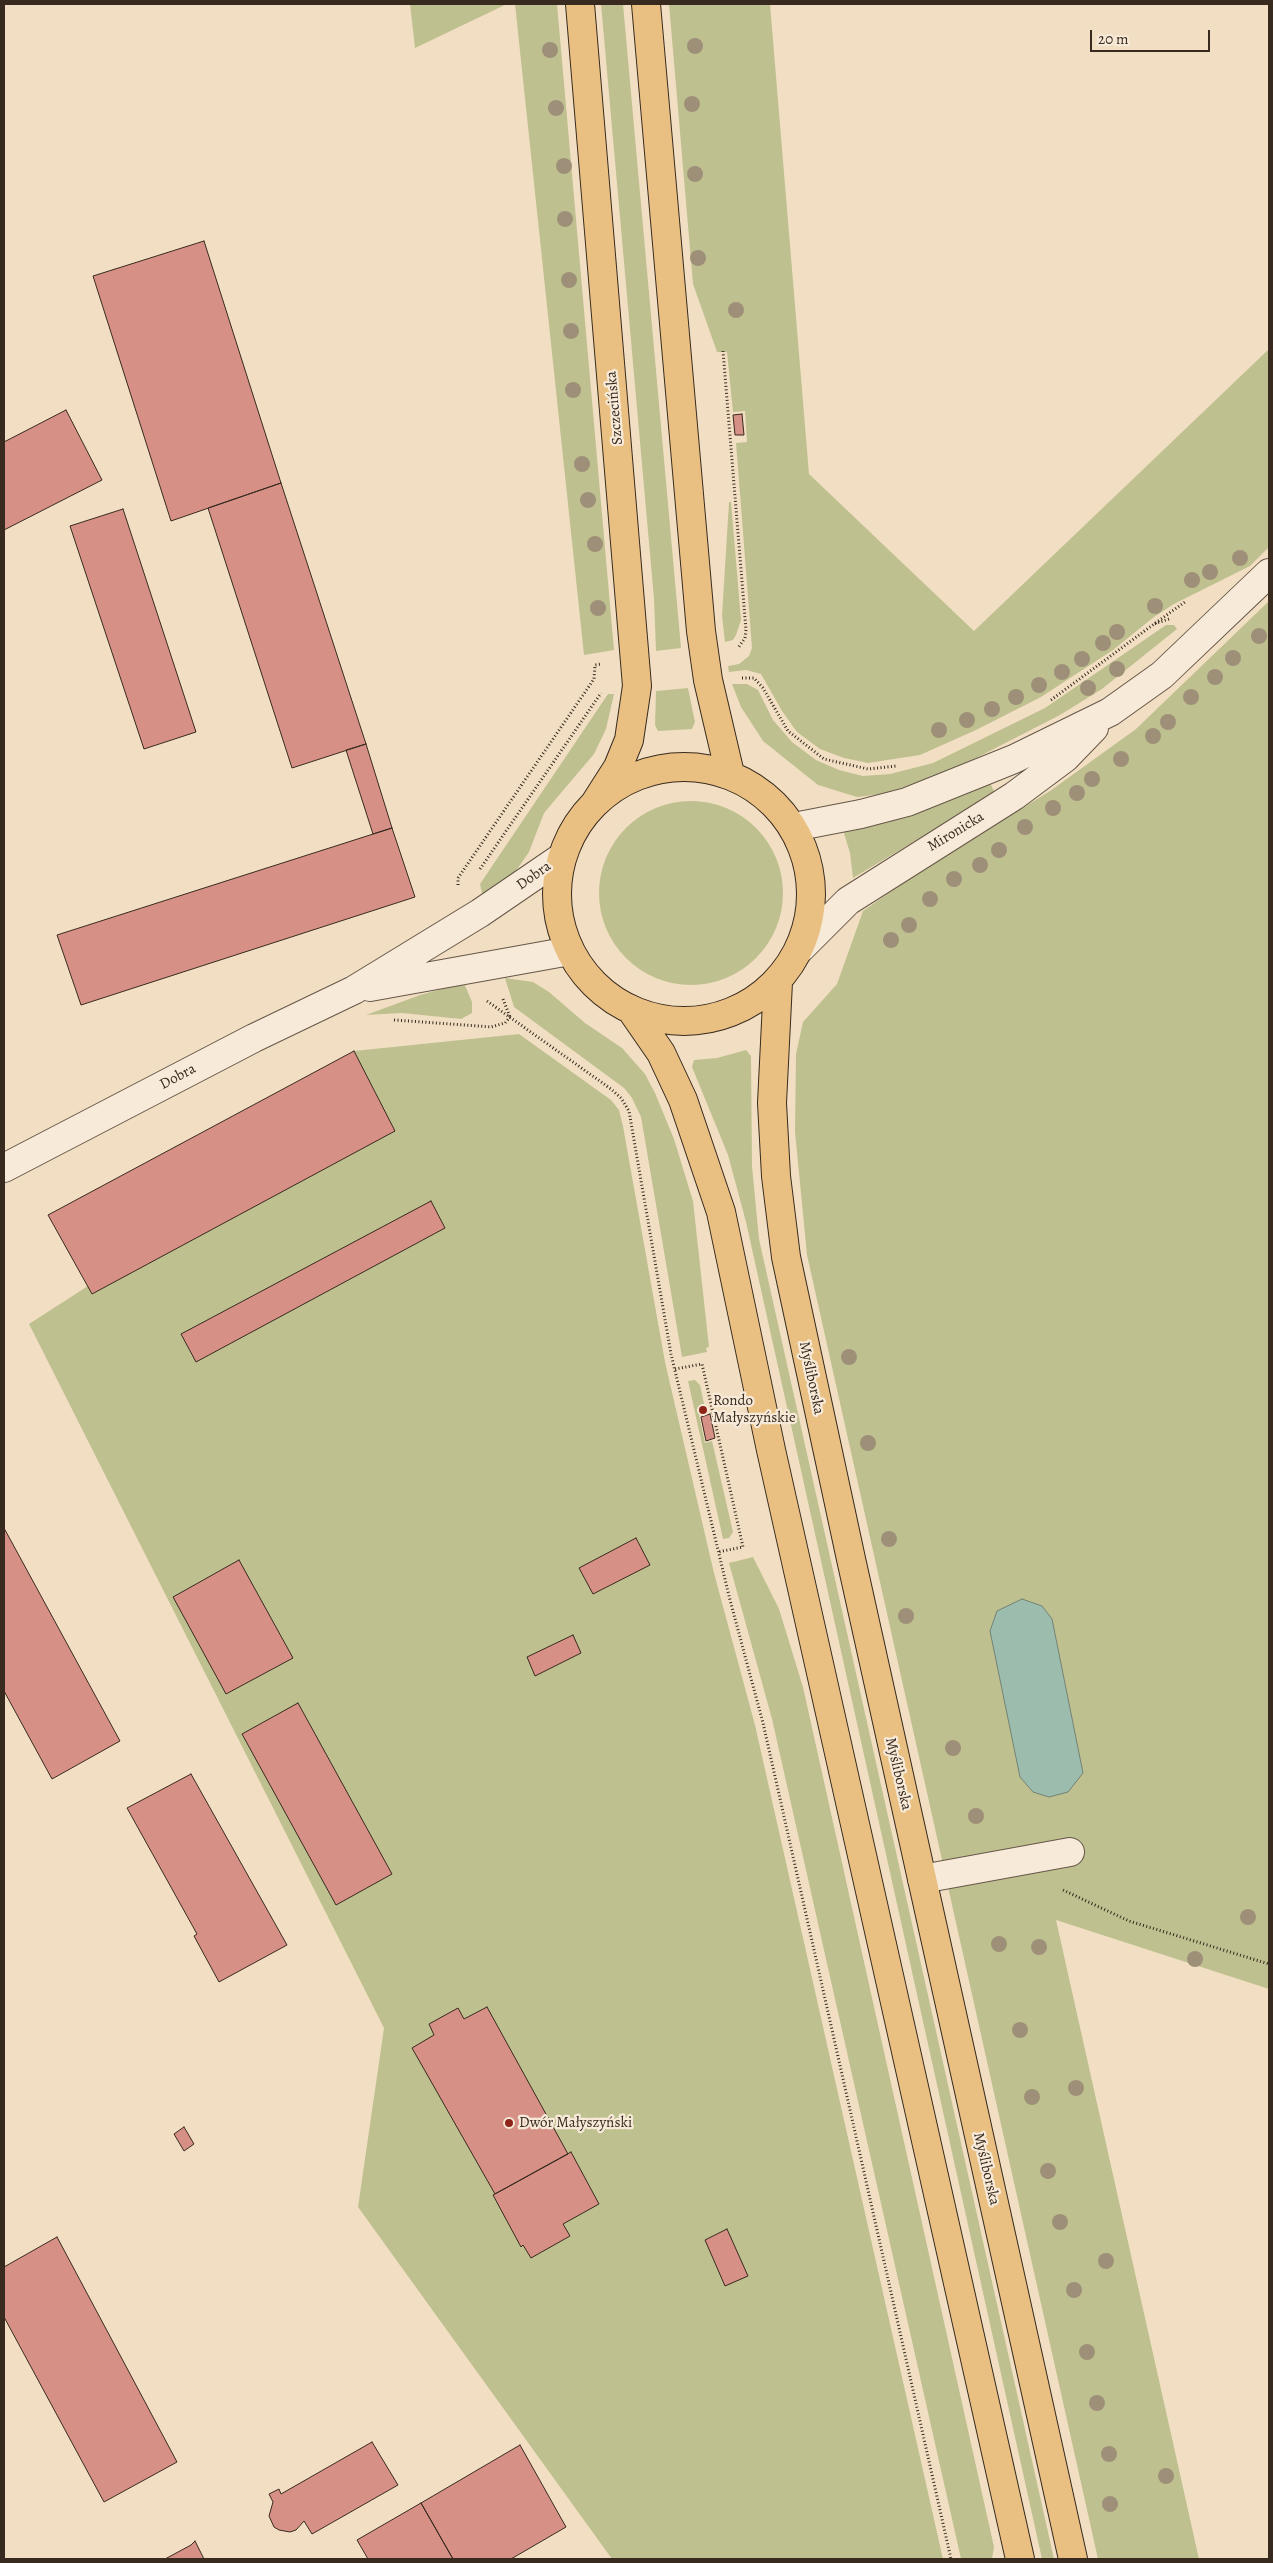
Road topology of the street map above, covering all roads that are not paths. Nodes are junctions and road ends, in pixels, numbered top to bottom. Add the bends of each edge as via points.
1 (580, 4) edge
2 (646, 4) edge
3 (1269, 573) edge
4 (1110, 712) junction
5 (730, 774) junction
6 (594, 803) junction
7 (794, 828) junction
8 (562, 857) junction
9 (801, 948) junction
10 (570, 951) junction
11 (778, 982) junction
12 (354, 990) junction
13 (632, 1011) junction
14 (4, 1168) edge
15 (1070, 1852) dead end
16 (922, 1879) junction
17 (1020, 2559) edge
18 (1073, 2559) edge

1 - 6 main road, Szczecińska via 638,686 629,740 618,767
2 - 5 main road via 704,657
3 - 4 street, Mironicka via 1162,675
4 - 7 street, Mironicka via 1014,759 906,802
4 - 9 street, Mironicka via 1058,763 1014,796 848,901
5 - 6 main road via 694,766 658,768 624,781
5 - 7 main road via 766,795
6 - 8 main road via 575,827
7 - 9 main road via 810,866 812,908
8 - 10 main road via 557,880 557,905 561,929
8 - 12 street, Dobra via 480,913
9 - 11 main road
10 - 12 street, Dobra
10 - 13 main road via 596,986
11 - 13 main road via 747,1006 709,1020 670,1021
11 - 16 main road, Myśliborska via 772,1103 776,1176 786,1258
12 - 14 street, Dobra via 254,1038
13 - 17 main road via 661,1052 683,1100 721,1212 779,1488
15 - 16 street
16 - 18 main road, Myśliborska

